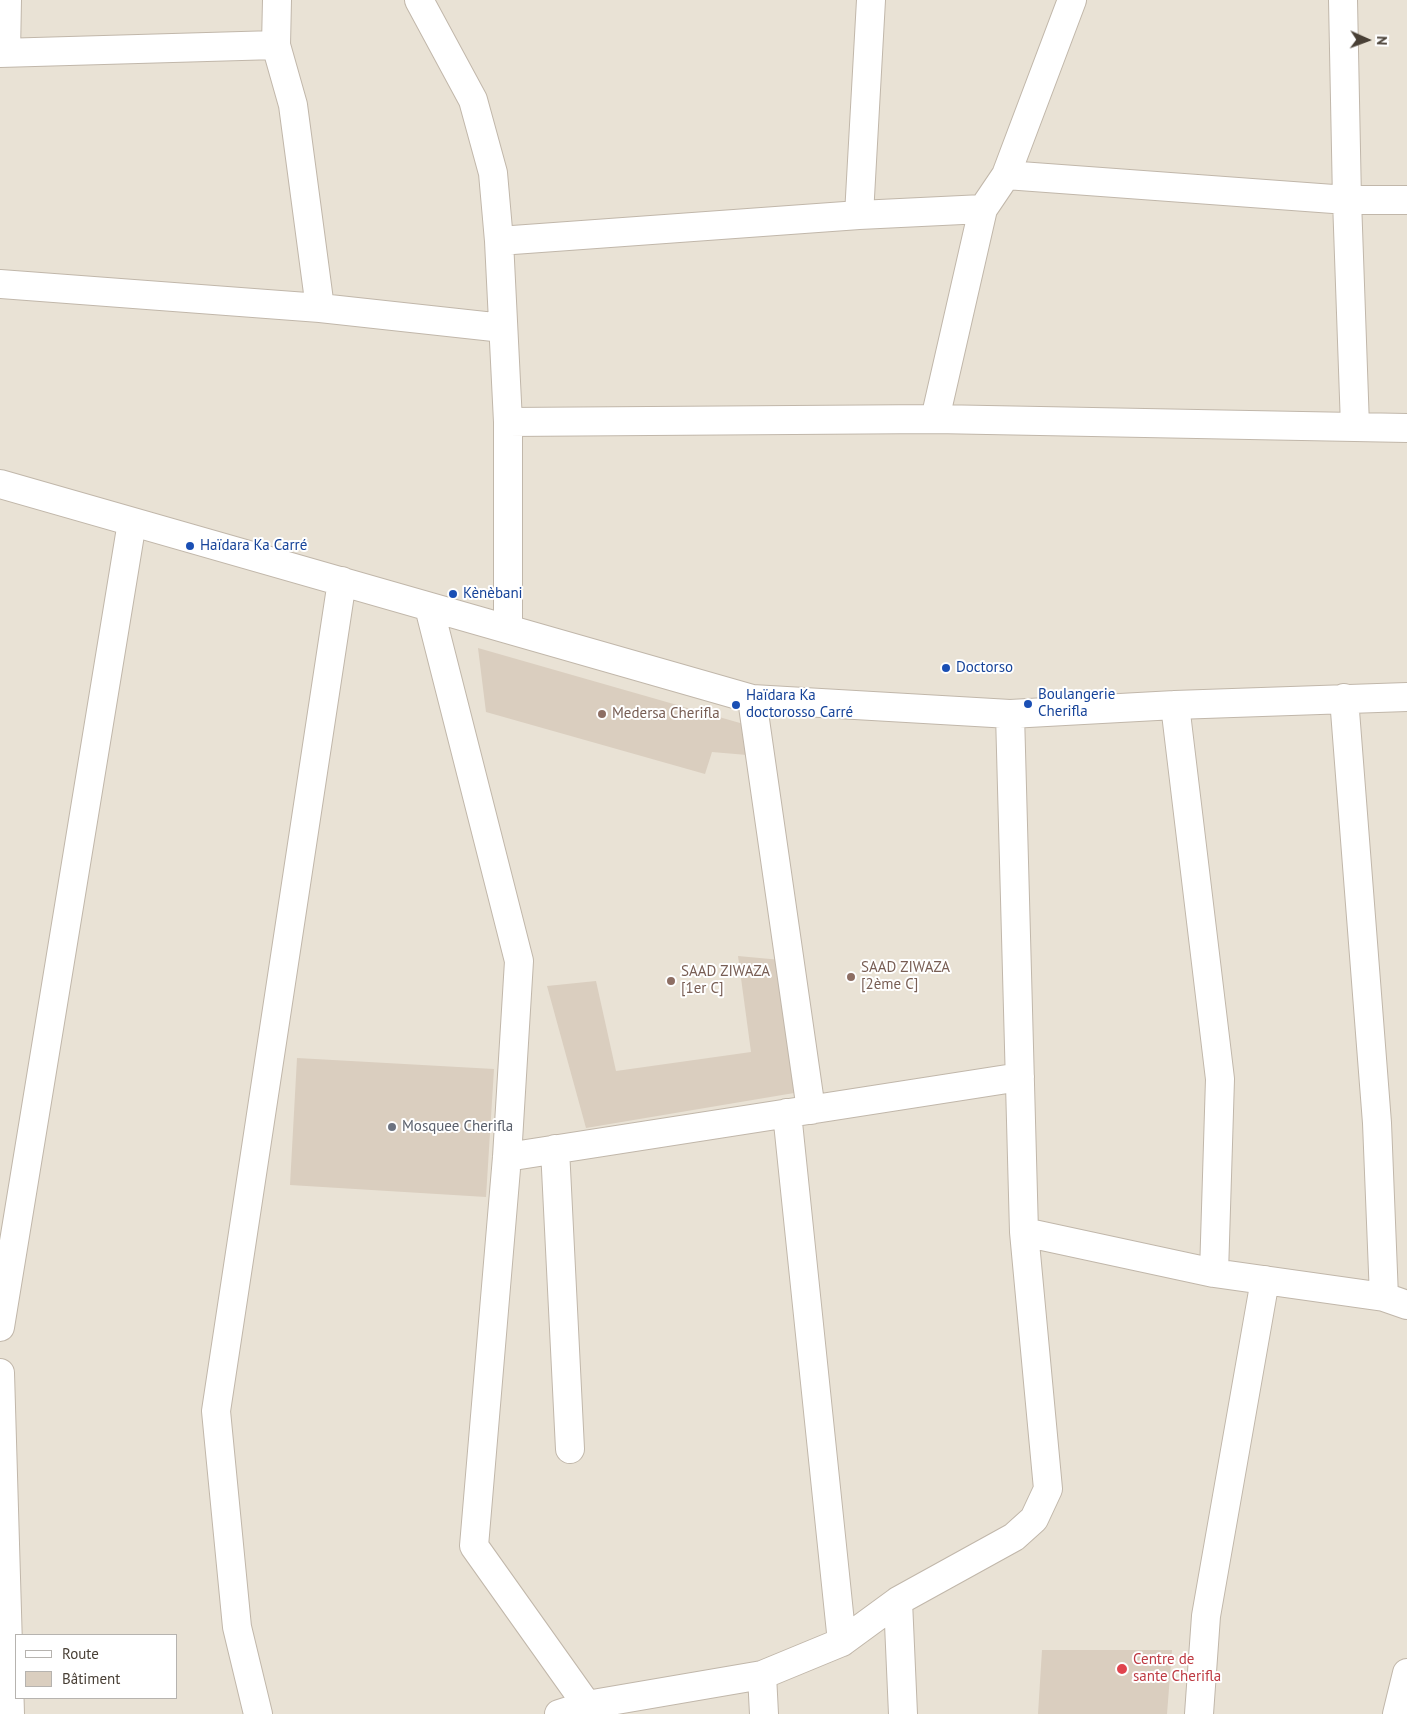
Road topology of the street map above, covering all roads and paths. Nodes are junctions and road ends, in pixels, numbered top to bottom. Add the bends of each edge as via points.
1 (7, 0) edge
2 (277, 0) edge
3 (419, 0) edge
4 (871, 0) edge
5 (1072, 0) edge
6 (1343, 0) edge
7 (276, 45) junction
8 (3, 52) edge
9 (1006, 175) junction
10 (1347, 200) junction
11 (1407, 200) edge
12 (983, 209) junction
13 (859, 215) junction
14 (499, 242) junction
15 (0, 284) edge
16 (320, 308) junction
17 (504, 328) junction
18 (935, 419) junction
19 (508, 422) junction
20 (1355, 426) junction
21 (1407, 428) edge
22 (0, 484) edge
23 (132, 522) junction
24 (342, 581) junction
25 (429, 606) junction
26 (508, 629) junction
27 (1407, 697) edge
28 (1344, 698) junction
29 (752, 699) junction
30 (1174, 705) junction
31 (1010, 714) junction
32 (1020, 1077) junction
33 (799, 1111) junction
34 (555, 1149) junction
35 (507, 1157) junction
36 (1024, 1232) junction
37 (1214, 1273) junction
38 (1264, 1280) junction
39 (1396, 1301) edge
40 (0, 1327) edge
41 (0, 1373) edge
42 (570, 1449) dead end
43 (898, 1601) junction
44 (842, 1642) junction
45 (1407, 1674) edge
46 (762, 1675) junction
47 (585, 1710) edge
48 (10, 1714) edge
49 (258, 1714) edge
50 (559, 1714) edge
51 (764, 1714) edge
52 (903, 1714) edge
53 (1198, 1714) edge
54 (1397, 1714) edge

1 - 8 street
2 - 7 street
3 - 14 street via 474,100 494,173
4 - 13 street
5 - 9 street
6 - 10 street
7 - 8 street
7 - 16 street via 293,104
9 - 10 street
9 - 12 street
10 - 11 street
10 - 20 street
12 - 13 street
12 - 18 street
13 - 14 street
14 - 17 street
15 - 16 street
16 - 17 street
17 - 19 street
18 - 19 street
18 - 20 street
19 - 26 street
20 - 21 street
22 - 23 street
23 - 24 street
23 - 40 street
24 - 25 street
24 - 49 street via 216,1411 237,1627
25 - 26 street
25 - 35 street via 519,962
26 - 29 street
27 - 28 street
28 - 30 street
28 - 39 street via 1377,1123
29 - 31 street
29 - 33 street
30 - 31 street
30 - 37 street via 1220,1079
31 - 32 street
32 - 33 street
32 - 36 street
33 - 34 street
33 - 44 street
34 - 35 street
34 - 42 street
35 - 47 street via 474,1546
36 - 37 street
36 - 43 street via 1048,1488 1034,1519 1014,1537
37 - 38 street
38 - 39 street
38 - 53 street via 1206,1616
41 - 48 street
43 - 44 street
43 - 52 street
44 - 46 street
45 - 54 street
46 - 47 street
46 - 51 street
47 - 50 street

